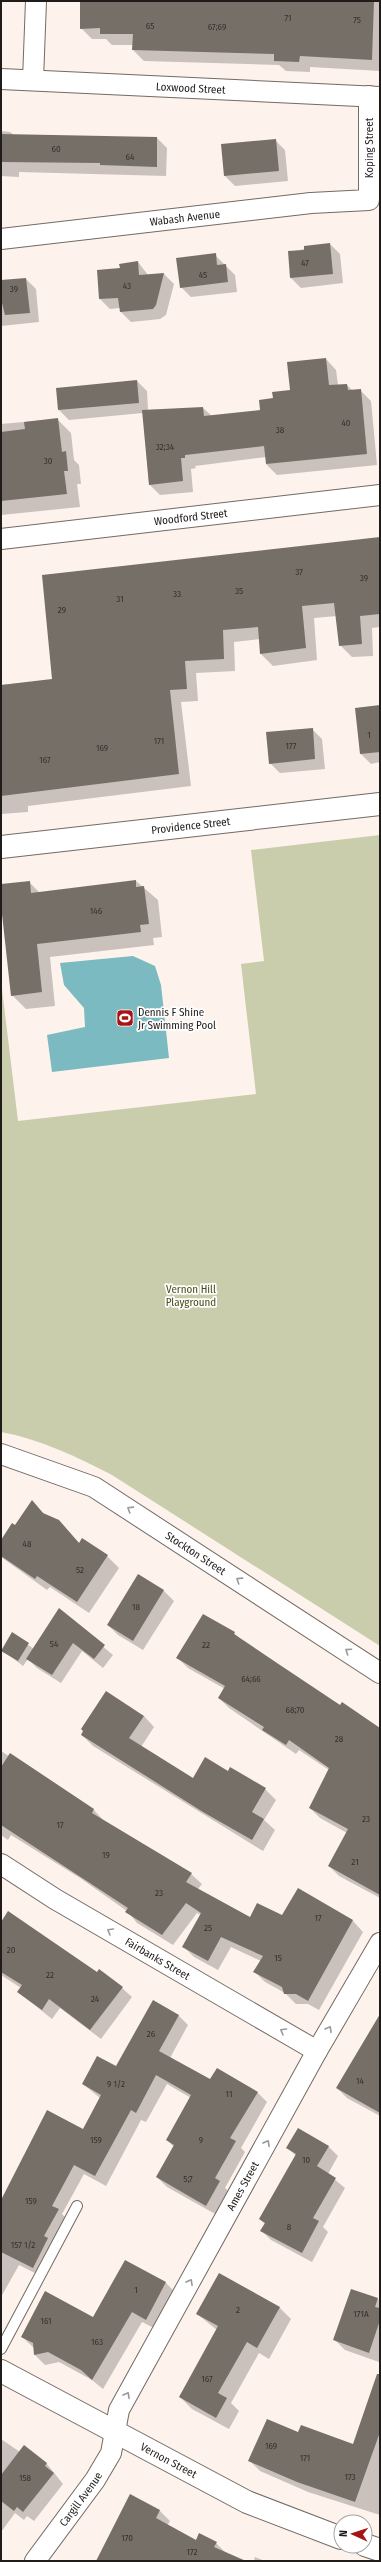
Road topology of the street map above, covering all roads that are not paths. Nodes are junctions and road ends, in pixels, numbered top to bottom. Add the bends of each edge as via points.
1 (36, 1) edge
2 (1, 80) edge
3 (33, 80) junction
4 (374, 96) edge
5 (369, 200) joint
6 (1, 239) edge
7 (380, 495) edge
8 (1, 539) edge
9 (380, 804) edge
10 (1, 847) edge
11 (1, 1454) edge
12 (380, 1673) edge
13 (1, 1864) edge
14 (380, 1943) edge
15 (317, 2051) junction
16 (77, 2206) dead end
17 (1, 2350) edge
18 (1, 2371) edge
19 (114, 2432) junction
20 (333, 2535) edge
21 (35, 2561) edge

1 - 3 street
2 - 3 street, Loxwood Street
3 - 4 street, Loxwood Street
4 - 5 street, Koping Street
5 - 6 street, Wabash Avenue via 311,203
7 - 8 street, Woodford Street
9 - 10 street, Providence Street
12 -> 11 street, Stockton Street via 94,1487
15 -> 13 street, Fairbanks Street via 55,1899
15 -> 14 street, Ames Street
19 -> 15 street, Ames Street via 119,2410
16 - 17 lane
18 - 19 street, Vernon Street
19 - 20 street, Vernon Street via 247,2502
19 - 21 street, Cargill Avenue via 111,2453 95,2480

